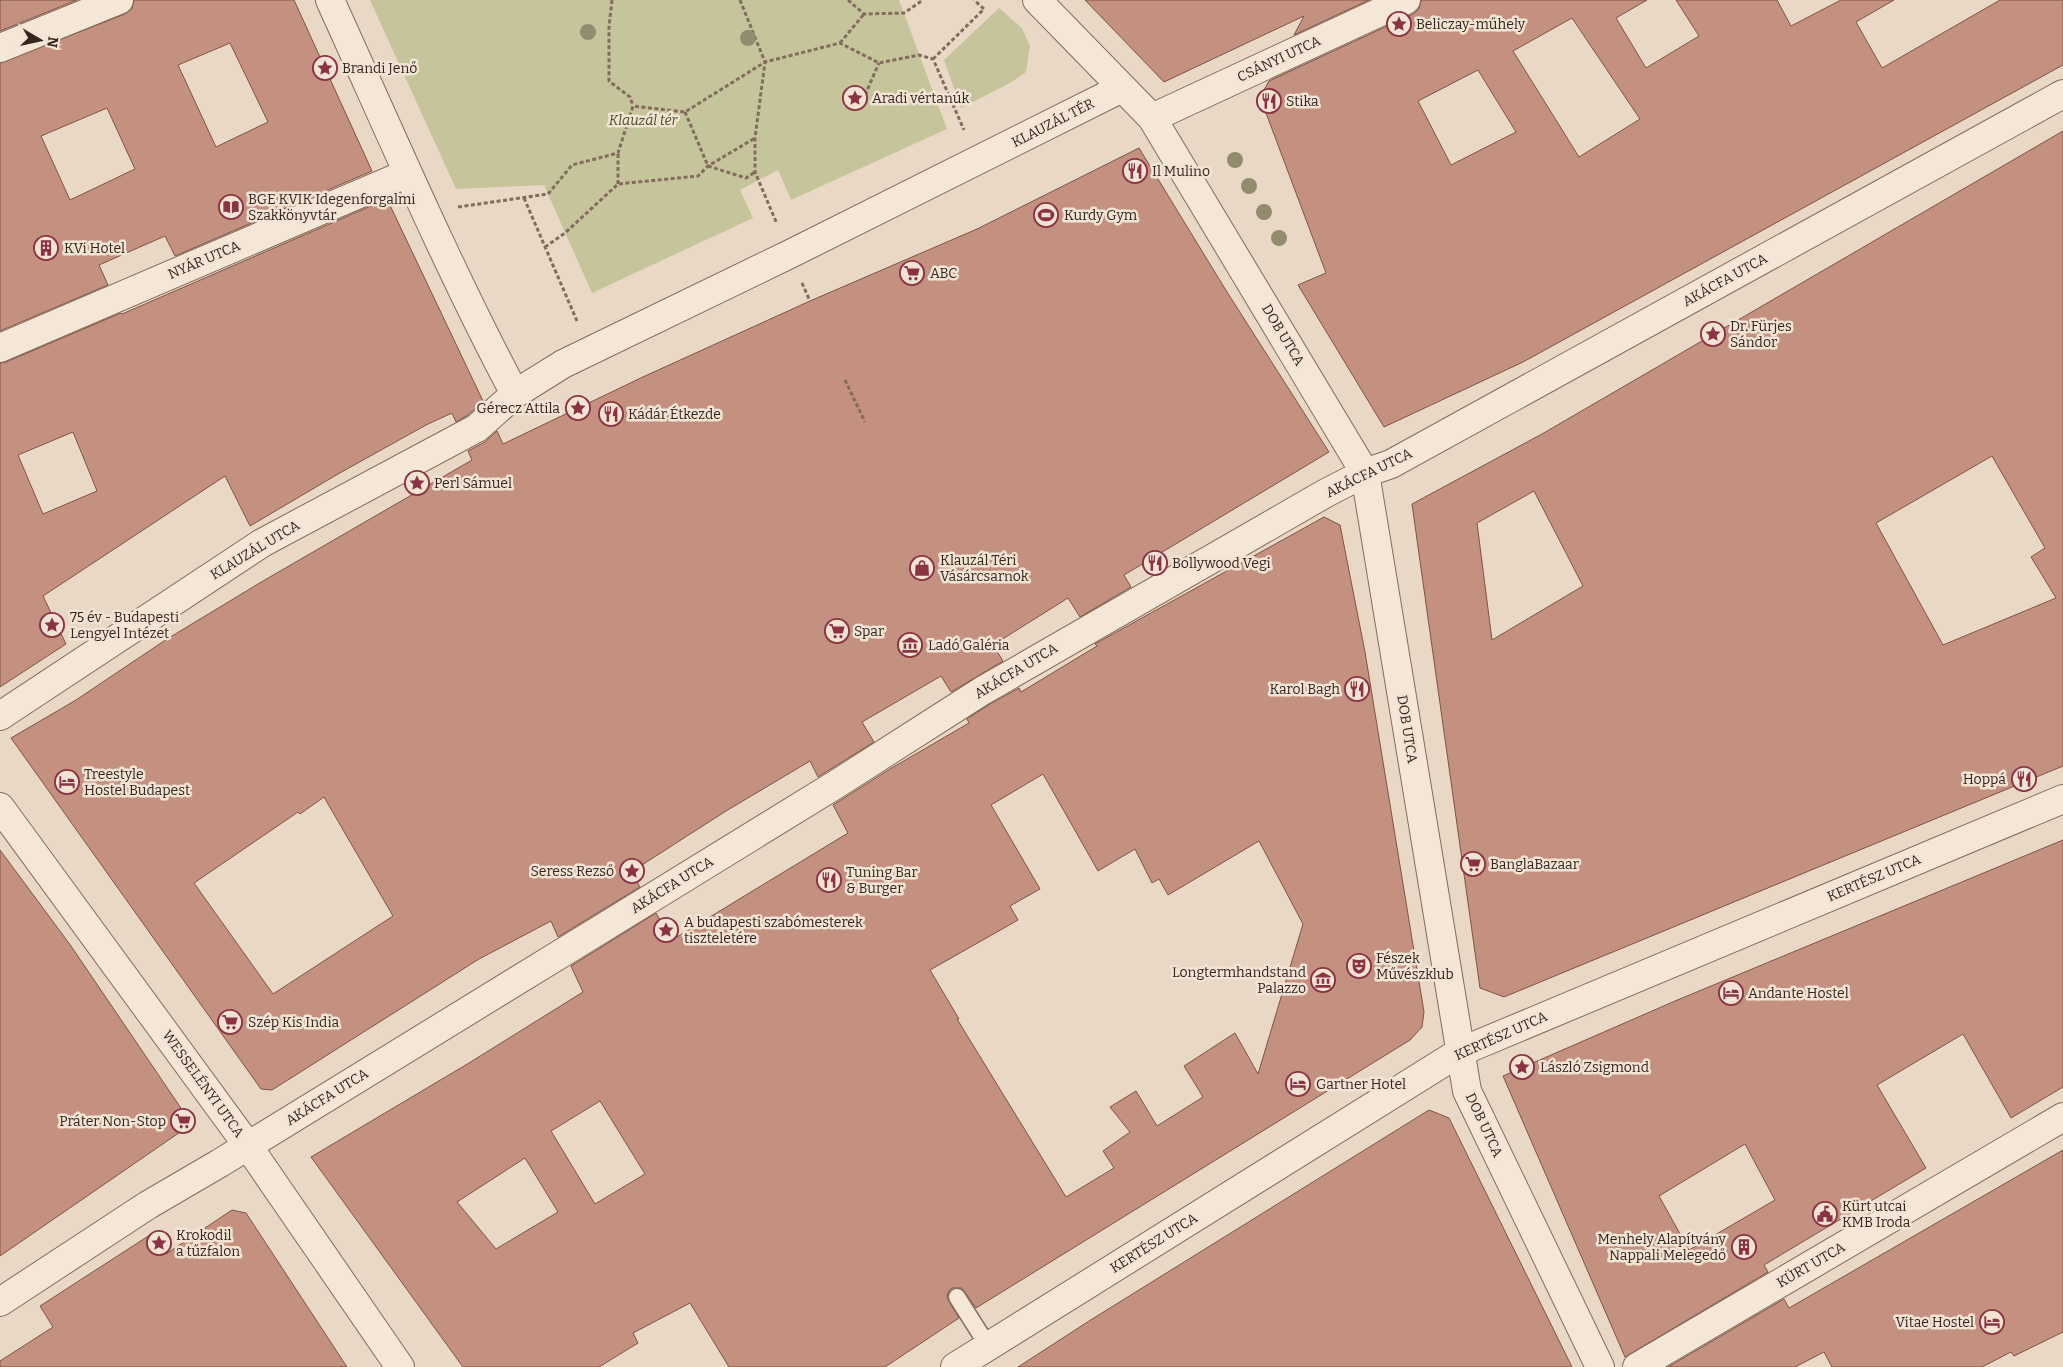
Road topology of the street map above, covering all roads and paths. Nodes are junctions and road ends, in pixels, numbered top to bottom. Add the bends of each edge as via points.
1 (119, 0) edge
2 (330, 0) edge
3 (612, 0) edge
4 (740, 0) edge
5 (848, 0) edge
6 (922, 0) edge
7 (974, 0) edge
8 (1037, 0) edge
9 (1406, 0) edge
10 (864, 14) junction
11 (840, 43) junction
12 (0, 48) edge
13 (933, 59) junction
14 (765, 62) junction
15 (879, 63) junction
16 (1122, 88) junction
17 (2063, 94) edge
18 (865, 95) dead end
19 (633, 106) junction
20 (685, 112) junction
21 (1152, 118) junction
22 (755, 138) junction
23 (618, 153) junction
24 (978, 161) junction
25 (708, 166) junction
26 (408, 172) junction
27 (755, 172) junction
28 (618, 184) junction
29 (524, 198) junction
30 (426, 211) junction
31 (772, 214) dead end
32 (545, 247) junction
33 (570, 306) dead end
34 (0, 348) edge
35 (845, 380) dead end
36 (515, 394) junction
37 (865, 422) dead end
38 (1365, 473) junction
39 (0, 716) edge
40 (2063, 799) edge
41 (0, 807) edge
42 (1460, 1052) junction
43 (2063, 1117) edge
44 (248, 1146) junction
45 (957, 1297) dead end
46 (0, 1302) edge
47 (988, 1346) junction
48 (400, 1367) edge
49 (955, 1367) edge
50 (1600, 1367) edge
51 (1637, 1367) edge

1 - 12 street
2 - 26 street
3 - 19 path via 610,81 630,97
4 - 14 path
5 - 10 path
6 - 10 path via 904,13
7 - 13 path via 984,9
8 - 16 street
9 - 21 street, CSÁNYI UTCA
10 - 11 path
11 - 14 path
11 - 15 path
13 - 15 path via 919,55
13 - 24 path
14 - 20 path
14 - 22 path
15 - 18 path
16 - 21 street
16 - 24 street, KLAUZÁL TÉR
17 - 38 street, AKÁCFA UTCA via 1391,464
19 - 20 path
19 - 23 path
20 - 25 path
21 - 38 street, DOB UTCA
22 - 25 path
22 - 27 path
23 - 28 path
23 - 29 path via 572,165 548,194
24 - 36 street, KLAUZÁL TÉR via 563,364
25 - 27 path via 746,178
25 - 28 path via 698,176
26 - 30 street
26 - 34 street, NYÁR UTCA
27 - 31 path
28 - 32 path
29 - 30 path
29 - 32 path
30 - 36 street
32 - 33 path
35 - 37 path
36 - 39 street, KLAUZÁL UTCA via 477,428 262,543
38 - 42 street, DOB UTCA
38 - 44 street, AKÁCFA UTCA via 982,691
40 - 42 street, KERTÉSZ UTCA
41 - 44 street, WESSELÉNYI UTCA
42 - 47 street, KERTÉSZ UTCA
42 - 50 street, DOB UTCA via 1467,1091
43 - 51 street, KÜRT UTCA
44 - 46 street, AKÁCFA UTCA via 148,1204
44 - 48 street, WESSELÉNYI UTCA
45 - 47 lane
47 - 49 street, KERTÉSZ UTCA

